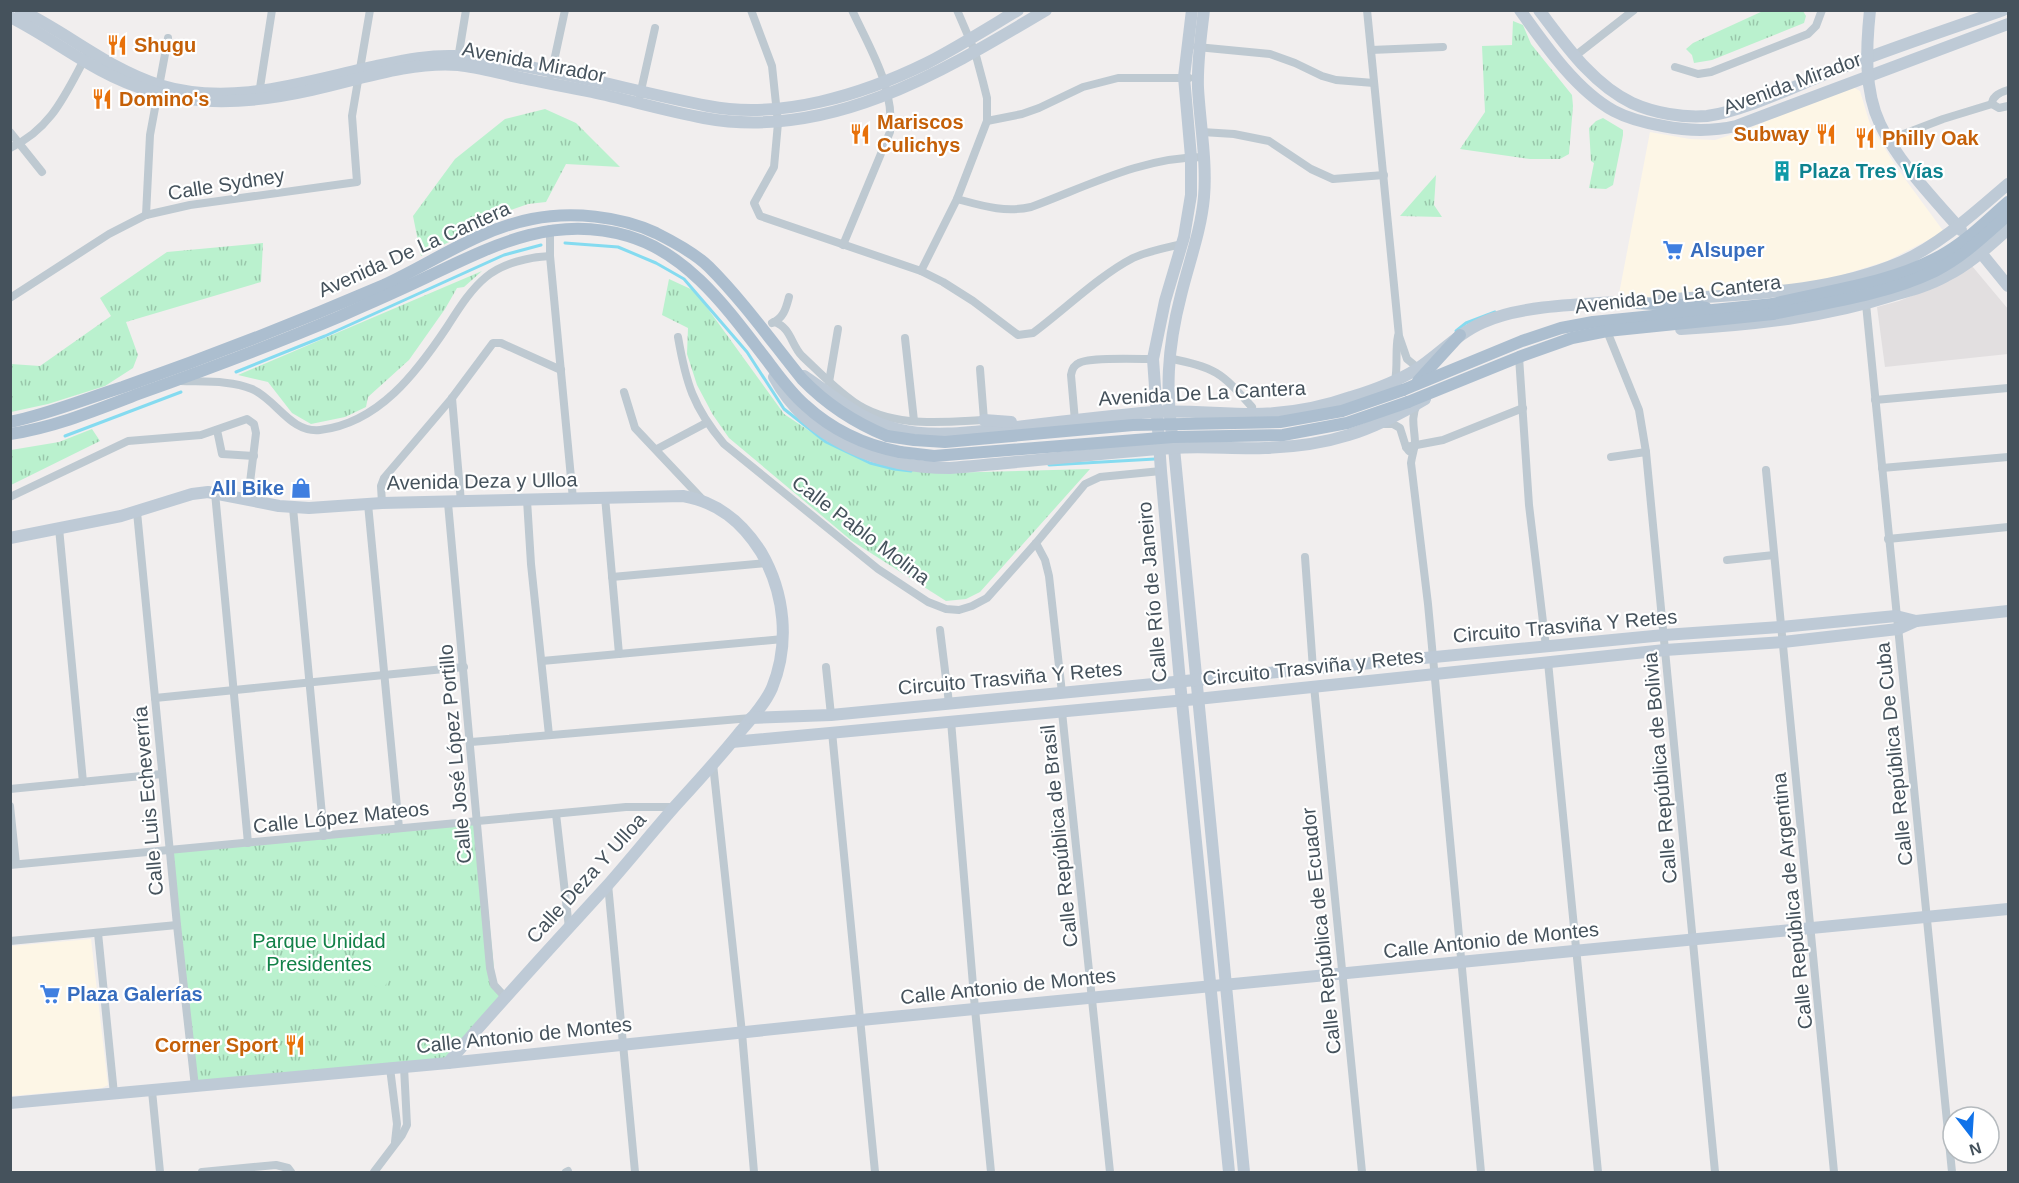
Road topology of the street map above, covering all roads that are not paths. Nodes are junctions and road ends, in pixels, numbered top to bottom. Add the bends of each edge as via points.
1 (20, 10) edge
2 (272, 10) edge
3 (369, 10) edge
4 (466, 10) edge
5 (564, 10) edge
6 (752, 10) edge
7 (852, 10) edge
8 (957, 10) edge
9 (1018, 10) edge
10 (1046, 10) edge
11 (1192, 10) edge
12 (1204, 10) edge
13 (1367, 10) edge
14 (1520, 10) edge
15 (1539, 10) edge
16 (1634, 10) edge
17 (1822, 10) edge
18 (1870, 10) edge
19 (2003, 10) edge
20 (1973, 16) edge
21 (10, 17) edge
22 (2008, 24) edge
23 (655, 28) dead end
24 (168, 38) dead end
25 (969, 38) junction
26 (1194, 47) junction
27 (1443, 47) dead end
28 (1371, 50) junction
29 (975, 52) junction
30 (86, 56) junction
31 (1575, 56) junction
32 (1868, 57) junction
33 (458, 60) junction
34 (1675, 67) dead end
35 (551, 71) junction
36 (358, 75) junction
37 (1184, 77) junction
38 (1868, 77) junction
39 (1199, 78) junction
40 (885, 81) junction
41 (1374, 83) junction
42 (549, 84) junction
43 (158, 89) junction
44 (2008, 90) edge
45 (641, 91) junction
46 (888, 95) junction
47 (258, 96) junction
48 (638, 104) junction
49 (1992, 104) junction
50 (2008, 106) edge
51 (777, 109) junction
52 (987, 121) junction
53 (778, 123) junction
54 (10, 132) edge
55 (1202, 132) junction
56 (1888, 140) junction
57 (20, 144) junction
58 (10, 148) edge
59 (1197, 157) junction
60 (42, 172) dead end
61 (1384, 175) junction
62 (2008, 184) edge
63 (1994, 196) junction
64 (957, 199) junction
65 (2008, 202) edge
66 (2008, 215) edge
67 (146, 216) junction
68 (2008, 224) edge
69 (1958, 226) junction
70 (550, 229) junction
71 (2008, 229) edge
72 (1182, 243) junction
73 (843, 245) junction
74 (1925, 249) junction
75 (687, 251) junction
76 (1981, 253) junction
77 (550, 256) junction
78 (679, 262) junction
79 (921, 271) junction
80 (1949, 275) junction
81 (2008, 286) edge
82 (789, 297) dead end
83 (10, 298) edge
84 (1626, 302) junction
85 (1866, 304) junction
86 (1773, 309) junction
87 (1719, 310) junction
88 (774, 322) junction
89 (1665, 326) junction
90 (759, 327) junction
91 (838, 329) dead end
92 (1607, 331) junction
93 (1460, 335) junction
94 (1399, 336) junction
95 (678, 337) dead end
96 (905, 338) dead end
97 (763, 355) junction
98 (1519, 357) junction
99 (1168, 358) junction
100 (1153, 359) junction
101 (793, 368) junction
102 (1418, 368) junction
103 (980, 369) dead end
104 (561, 370) junction
105 (177, 380) junction
106 (829, 382) junction
107 (2008, 388) edge
108 (624, 392) dead end
109 (1407, 392) junction
110 (452, 398) junction
111 (1875, 400) junction
112 (1252, 407) dead end
113 (1523, 408) junction
114 (1162, 412) junction
115 (1221, 413) junction
116 (1107, 417) junction
117 (984, 420) junction
118 (914, 421) junction
119 (1075, 421) junction
120 (10, 422) edge
121 (706, 423) junction
122 (1039, 424) junction
123 (1379, 425) junction
124 (49, 426) junction
125 (217, 430) junction
126 (10, 434) edge
127 (10, 444) edge
128 (1174, 448) junction
129 (1233, 448) junction
130 (657, 449) junction
131 (1411, 449) junction
132 (1159, 450) junction
133 (1646, 452) junction
134 (1107, 454) junction
135 (254, 456) junction
136 (1611, 457) dead end
137 (2008, 457) edge
138 (1882, 468) junction
139 (1766, 470) dead end
140 (1161, 471) junction
141 (215, 493) junction
142 (10, 497) edge
143 (605, 497) junction
144 (248, 499) junction
145 (573, 499) junction
146 (702, 499) junction
147 (527, 501) junction
148 (455, 502) junction
149 (375, 503) junction
150 (293, 507) junction
151 (137, 512) junction
152 (2008, 527) edge
153 (59, 528) junction
154 (10, 538) edge
155 (1888, 539) junction
156 (1036, 543) junction
157 (1774, 555) junction
158 (1305, 557) dead end
159 (1727, 560) dead end
160 (767, 563) junction
161 (612, 577) junction
162 (2008, 611) edge
163 (1896, 616) junction
164 (1916, 621) junction
165 (1781, 627) junction
166 (1898, 629) junction
167 (940, 630) dead end
168 (1664, 635) junction
169 (783, 639) junction
170 (1783, 642) junction
171 (1546, 646) junction
172 (1665, 650) junction
173 (619, 654) junction
174 (1432, 658) junction
175 (542, 661) junction
176 (1548, 662) junction
177 (464, 667) junction
178 (826, 667) dead end
179 (1313, 669) junction
180 (1433, 674) junction
181 (385, 675) junction
182 (1195, 680) junction
183 (1180, 682) junction
184 (309, 683) junction
185 (1314, 686) junction
186 (233, 691) junction
187 (1062, 693) junction
188 (155, 699) junction
189 (1197, 699) junction
190 (1182, 700) junction
191 (949, 703) junction
192 (1062, 712) junction
193 (831, 715) junction
194 (751, 718) junction
195 (951, 721) junction
196 (832, 732) junction
197 (549, 735) junction
198 (471, 742) junction
199 (732, 742) junction
200 (713, 764) junction
201 (162, 774) junction
202 (83, 782) junction
203 (10, 789) edge
204 (10, 806) edge
205 (675, 807) junction
206 (556, 814) junction
207 (477, 820) junction
208 (399, 828) junction
209 (324, 836) junction
210 (248, 843) junction
211 (169, 850) junction
212 (13, 864) edge
213 (608, 884) junction
214 (2008, 909) edge
215 (1927, 917) junction
216 (177, 926) junction
217 (568, 928) junction
218 (1812, 928) junction
219 (98, 933) junction
220 (1692, 940) junction
221 (10, 941) edge
222 (1575, 951) junction
223 (1461, 962) junction
224 (1342, 974) junction
225 (1226, 985) junction
226 (1210, 987) junction
227 (505, 997) junction
228 (1092, 998) junction
229 (975, 1009) junction
230 (861, 1020) junction
231 (742, 1033) junction
232 (624, 1045) junction
233 (448, 1063) junction
234 (404, 1066) junction
235 (390, 1068) junction
236 (195, 1087) junction
237 (152, 1091) junction
238 (114, 1094) junction
239 (10, 1103) edge
240 (394, 1146) junction
241 (160, 1173) edge
242 (202, 1173) edge
243 (291, 1173) edge
244 (374, 1173) edge
245 (635, 1173) edge
246 (754, 1173) edge
247 (875, 1173) edge
248 (992, 1173) edge
249 (1110, 1173) edge
250 (1229, 1173) edge
251 (1244, 1173) edge
252 (1362, 1173) edge
253 (1481, 1173) edge
254 (1598, 1173) edge
255 (1715, 1173) edge
256 (1834, 1173) edge
257 (1952, 1173) edge

1 - 30 main road, Avenida Mirador via 53,28
2 - 47 street
3 - 36 street
4 - 33 street
5 - 35 street
6 - 51 street via 772,66
7 - 40 street
8 - 25 street
9 - 25 main road, Avenida Mirador
10 - 29 main road, Avenida Mirador
11 - 26 main road, Calle Río de Janeiro
12 - 26 main road, Calle Río de Janeiro
13 - 28 street
14 - 38 main road, Avenida Mirador via 1548,49 1600,102 1641,122 1684,130 1736,126
15 - 31 main road, Avenida Mirador
16 - 31 street
17 - 34 street via 1808,34 1711,72 1698,74
18 - 32 main road
19 - 20 main road, Avenida Mirador
20 - 32 main road, Avenida Mirador
21 - 30 main road, Avenida Mirador
22 - 38 main road, Avenida Mirador
23 - 45 street
24 - 43 street
25 - 29 street
25 - 40 main road, Avenida Mirador via 929,62
26 - 37 main road, Calle Río de Janeiro
26 - 39 main road, Calle Río de Janeiro
26 - 41 street via 1270,54 1322,76
27 - 28 street
28 - 41 street
29 - 46 main road, Avenida Mirador
29 - 52 street via 987,98
30 - 43 main road, Avenida Mirador via 119,79
30 - 57 street via 66,97 41,127
31 - 32 main road, Avenida Mirador via 1608,88 1631,103 1678,115 1707,116 1754,102
32 - 38 main road
33 - 35 main road, Avenida Mirador
33 - 36 main road, Avenida Mirador
33 - 42 main road, Avenida Mirador
35 - 42 street
35 - 45 main road, Avenida Mirador
36 - 47 main road, Avenida Mirador
36 - 67 street, Calle Sydney via 352,116 357,182 190,205
37 - 39 street
37 - 52 street via 1118,78 1083,87 1022,114
37 - 59 main road, Calle Río de Janeiro
38 - 56 main road via 1879,123
39 - 55 main road, Calle Río de Janeiro
40 - 46 street
40 - 51 main road, Avenida Mirador
41 - 61 street
42 - 48 main road, Avenida Mirador
43 - 47 main road, Avenida Mirador via 202,102
43 - 67 street via 147,154
44 - 49 street via 1996,95
45 - 48 street
45 - 51 main road, Avenida Mirador via 711,106
46 - 53 main road, Avenida Mirador
46 - 73 street via 890,132
48 - 53 main road, Avenida Mirador via 707,119
49 - 50 street via 1999,108
49 - 56 street
51 - 53 street
52 - 64 street
53 - 73 street via 774,167 755,199 757,212
54 - 57 street
55 - 59 main road, Calle Río de Janeiro
55 - 61 street via 1269,141 1333,179
56 - 69 main road
57 - 58 street
57 - 60 street
59 - 64 street via 1140,166 1017,210
59 - 72 main road, Calle Río de Janeiro
59 - 99 main road, Calle Río de Janeiro via 1204,197 1200,225
61 - 94 street
62 - 63 main road, Avenida De La Cantera
63 - 68 main road via 1992,217
63 - 69 main road, Avenida De La Cantera
64 - 79 street
65 - 86 main road, Avenida De La Cantera, bridge via 1968,237 1917,267
66 - 86 main road, Avenida De La Cantera, bridge via 1958,257 1909,282 1866,294
67 - 83 street, Calle Sydney via 109,234
69 - 74 main road, Avenida De La Cantera
69 - 76 main road
70 - 77 street
70 - 78 main road, Avenida De La Cantera via 626,235
70 - 105 main road, Avenida De La Cantera via 498,244 328,321
71 - 76 main road, Avenida De La Cantera
72 - 79 street via 1133,258 1026,335 1012,332 973,301
72 - 100 main road, Calle Río de Janeiro via 1162,309
73 - 79 street
74 - 80 main road via 1944,257
74 - 84 main road, Avenida De La Cantera via 1901,262 1858,276 1788,291
75 - 78 main road
75 - 90 main road, Avenida De La Cantera via 708,267
75 - 120 main road, Avenida De La Cantera via 624,222 581,216 532,219 500,228 389,282 260,336 63,408
76 - 80 main road, Avenida De La Cantera
76 - 81 main road
77 - 104 street
77 - 105 street via 514,263 486,277 397,391 367,414 342,425 308,430 297,426 250,388
78 - 97 main road, Avenida De La Cantera via 706,285
80 - 85 main road, Avenida De La Cantera
82 - 88 street via 786,310
84 - 87 main road via 1684,303
84 - 93 main road, Avenida De La Cantera via 1508,314
85 - 89 main road, Avenida De La Cantera via 1747,324 1676,329
85 - 111 street, Calle República De Cuba
86 - 87 main road, Avenida De La Cantera
86 - 89 main road, Avenida De La Cantera
87 - 109 main road, Avenida De La Cantera via 1561,328
88 - 90 street
88 - 106 street via 784,326 800,353
89 - 92 main road, Avenida De La Cantera
90 - 101 main road, Avenida De La Cantera
91 - 106 street
92 - 98 main road, Avenida De La Cantera via 1572,338
92 - 133 street, Calle República de Bolivia via 1639,410
93 - 102 main road, Avenida De La Cantera
93 - 109 main road
94 - 102 street via 1407,359
94 - 109 street via 1397,369
95 - 121 street, Calle Pablo Molina via 692,399
96 - 118 street
97 - 109 main road, Avenida De La Cantera, bridge via 805,405 831,425 871,445 934,456 1173,437 1283,435 1347,423
97 - 134 main road, Avenida De La Cantera via 778,385 813,424 835,440 884,461 950,468
98 - 109 main road, Avenida De La Cantera via 1449,385
98 - 113 street
99 - 112 street via 1213,369
99 - 114 main road, Calle Río de Janeiro
100 - 114 main road, Calle Río de Janeiro
100 - 119 street via 1077,363 1071,375
101 - 109 main road, Avenida De La Cantera, bridge via 817,395 862,426 887,436 945,442 1143,424 1280,422 1342,411
101 - 122 main road, Avenida De La Cantera via 850,410 897,429 948,433
102 - 109 main road, Avenida De La Cantera
103 - 117 street
104 - 110 street via 495,342
104 - 145 street
105 - 124 main road, Avenida De La Cantera
106 - 118 street via 869,410
107 - 111 street
108 - 130 street via 635,428
109 - 115 main road, Avenida De La Cantera via 1257,414
109 - 123 main road, Avenida De La Cantera
109 - 131 street
110 - 148 street
110 - 149 street via 384,478
111 - 138 street, Calle República De Cuba
113 - 131 street
113 - 171 street via 1529,505
114 - 115 main road, Avenida De La Cantera
114 - 116 main road, Avenida De La Cantera
114 - 128 main road, Calle Río de Janeiro
114 - 132 main road, Calle Río de Janeiro
115 - 129 main road via 1206,421 1205,430 1216,442
116 - 119 main road, Avenida De La Cantera
116 - 134 main road via 1117,422 1124,435 1123,442
117 - 118 street
117 - 122 main road
119 - 122 main road, Avenida De La Cantera
121 - 130 street
121 - 156 street, Calle Pablo Molina via 724,444 856,552 928,602 946,609 959,610 987,598
123 - 129 main road, Avenida De La Cantera via 1334,440
123 - 131 street via 1396,424
124 - 126 main road, Avenida De La Cantera
124 - 127 main road
125 - 135 street via 222,454
125 - 135 street via 244,419 252,421 256,433
125 - 142 street via 193,436 128,441
128 - 129 main road, Avenida De La Cantera
128 - 132 main road, Avenida De La Cantera
128 - 182 main road, Calle Río de Janeiro
130 - 146 street
131 - 174 street
132 - 134 main road, Avenida De La Cantera
132 - 140 main road, Calle Río de Janeiro
133 - 136 street
133 - 168 street, Calle República de Bolivia
135 - 144 street
137 - 138 street
138 - 155 street, Calle República De Cuba
139 - 157 street, Calle República de Argentina
140 - 156 street, Calle Pablo Molina via 1084,484
140 - 183 main road, Calle Río de Janeiro
141 - 144 main road, Avenida Deza y Ulloa
141 - 151 main road, Avenida Deza y Ulloa via 192,494
141 - 186 street
143 - 145 main road, Avenida Deza y Ulloa
143 - 146 main road, Avenida Deza y Ulloa
143 - 161 street
144 - 150 main road, Avenida Deza y Ulloa
145 - 147 main road, Avenida Deza y Ulloa
146 - 160 main road, Avenida Deza y Ulloa via 722,509 737,523
147 - 148 main road, Avenida Deza y Ulloa
147 - 175 street
148 - 149 main road, Avenida Deza y Ulloa
148 - 177 street, Calle José López Portillo
149 - 150 main road, Avenida Deza y Ulloa
149 - 181 street
150 - 184 street
151 - 153 main road, Avenida Deza y Ulloa
151 - 188 street, Calle Luis Echeverría
152 - 155 street
153 - 154 main road, Avenida Deza y Ulloa
153 - 202 street
155 - 163 street, Calle República De Cuba
156 - 187 street via 1049,576
157 - 159 street
157 - 165 street, Calle República de Argentina
158 - 179 street
160 - 161 street
160 - 169 main road, Avenida Deza y Ulloa via 780,599
161 - 173 street
162 - 164 main road, Circuito Trasviña Y Retes
163 - 164 main road, Circuito Trasviña Y Retes
163 - 165 main road, Circuito Trasviña Y Retes
163 - 166 street, Calle República De Cuba
164 - 166 main road, Circuito Trasviña Y Retes
165 - 168 main road, Circuito Trasviña Y Retes
165 - 170 street, Calle República de Argentina
166 - 170 main road, Circuito Trasviña y Retes
166 - 215 street, Calle República De Cuba
167 - 191 street
168 - 171 main road, Circuito Trasviña Y Retes
168 - 172 street, Calle República de Bolivia
169 - 173 street
169 - 194 main road, Avenida Deza y Ulloa via 771,690
170 - 172 main road, Circuito Trasviña y Retes
170 - 218 street, Calle República de Argentina
171 - 174 main road, Circuito Trasviña Y Retes
172 - 176 main road, Circuito Trasviña y Retes
172 - 220 street, Calle República de Bolivia
173 - 175 street
174 - 179 main road, Circuito Trasviña Y Retes
174 - 180 street
175 - 197 street
176 - 180 main road, Circuito Trasviña y Retes
176 - 222 street
177 - 181 street
177 - 198 street, Calle José López Portillo
178 - 193 street
179 - 182 main road, Circuito Trasviña Y Retes
180 - 185 main road, Circuito Trasviña y Retes
180 - 223 street
181 - 184 street
181 - 208 street
182 - 183 main road, Circuito Trasviña Y Retes
182 - 189 main road, Calle Río de Janeiro
183 - 187 main road, Circuito Trasviña Y Retes
183 - 190 main road, Calle Río de Janeiro
184 - 186 street
184 - 209 street
185 - 189 main road, Circuito Trasviña y Retes
185 - 224 street, Calle República de Ecuador
186 - 188 street
186 - 210 street
187 - 191 main road, Circuito Trasviña Y Retes
188 - 201 street, Calle Luis Echeverría
189 - 190 main road, Circuito Trasviña y Retes
189 - 225 main road, Calle Río de Janeiro
190 - 192 main road, Circuito Trasviña y Retes
190 - 226 main road, Calle Río de Janeiro
191 - 193 main road, Circuito Trasviña Y Retes
192 - 195 main road, Circuito Trasviña y Retes
192 - 228 street, Calle República de Brasil
193 - 194 main road, Circuito Trasviña Y Retes
194 - 197 street
194 - 199 main road, Calle Deza Y Ulloa
195 - 196 main road, Circuito Trasviña y Retes
195 - 229 street
196 - 199 main road, Circuito Trasviña y Retes
196 - 230 street
197 - 198 street
198 - 207 street, Calle José López Portillo
199 - 200 main road, Calle Deza Y Ulloa
200 - 205 main road, Calle Deza Y Ulloa
200 - 231 street
201 - 202 street
201 - 211 street, Calle Luis Echeverría
202 - 203 street
204 - 212 street
205 - 206 street, Calle López Mateos
205 - 213 main road, Calle Deza Y Ulloa
206 - 207 street, Calle López Mateos
206 - 217 street
207 - 208 street, Calle López Mateos
207 - 227 street, Calle José López Portillo via 491,980
208 - 209 street, Calle López Mateos
209 - 210 street, Calle López Mateos
210 - 211 street, Calle López Mateos
211 - 212 street, Calle López Mateos
211 - 216 street, Calle Luis Echeverría
213 - 217 main road, Calle Deza Y Ulloa
213 - 232 street
214 - 215 main road, Calle Antonio de Montes
215 - 218 main road, Calle Antonio de Montes
215 - 257 street, Calle República De Cuba
216 - 219 street
216 - 236 street, Calle Luis Echeverría
217 - 227 main road, Calle Deza Y Ulloa
218 - 220 main road, Calle Antonio de Montes
218 - 256 street, Calle República de Argentina
219 - 221 street
219 - 238 street
220 - 222 main road, Calle Antonio de Montes
220 - 255 street, Calle República de Bolivia
222 - 223 main road, Calle Antonio de Montes
222 - 254 street
223 - 224 main road, Calle Antonio de Montes
223 - 253 street
224 - 225 main road, Calle Antonio de Montes
224 - 252 street, Calle República de Ecuador
225 - 226 main road, Calle Antonio de Montes
225 - 251 main road, Calle Río de Janeiro
226 - 228 main road, Calle Antonio de Montes
226 - 250 main road, Calle Río de Janeiro
227 - 233 main road, Calle Deza Y Ulloa
228 - 229 main road, Calle Antonio de Montes
228 - 249 street, Calle República de Brasil
229 - 230 main road, Calle Antonio de Montes
229 - 248 street
230 - 231 main road, Calle Antonio de Montes
230 - 247 street
231 - 232 main road, Calle Antonio de Montes
231 - 246 street
232 - 233 main road, Calle Antonio de Montes
232 - 245 street
233 - 234 main road, Calle Antonio de Montes
234 - 235 main road, Calle Antonio de Montes
234 - 240 street via 407,1125
235 - 236 main road, Calle Antonio de Montes
235 - 240 street via 397,1124
236 - 237 main road, Calle Antonio de Montes
237 - 238 main road, Calle Antonio de Montes
237 - 241 street
238 - 239 main road, Calle Antonio de Montes
240 - 244 street
242 - 243 street via 276,1165 285,1166

